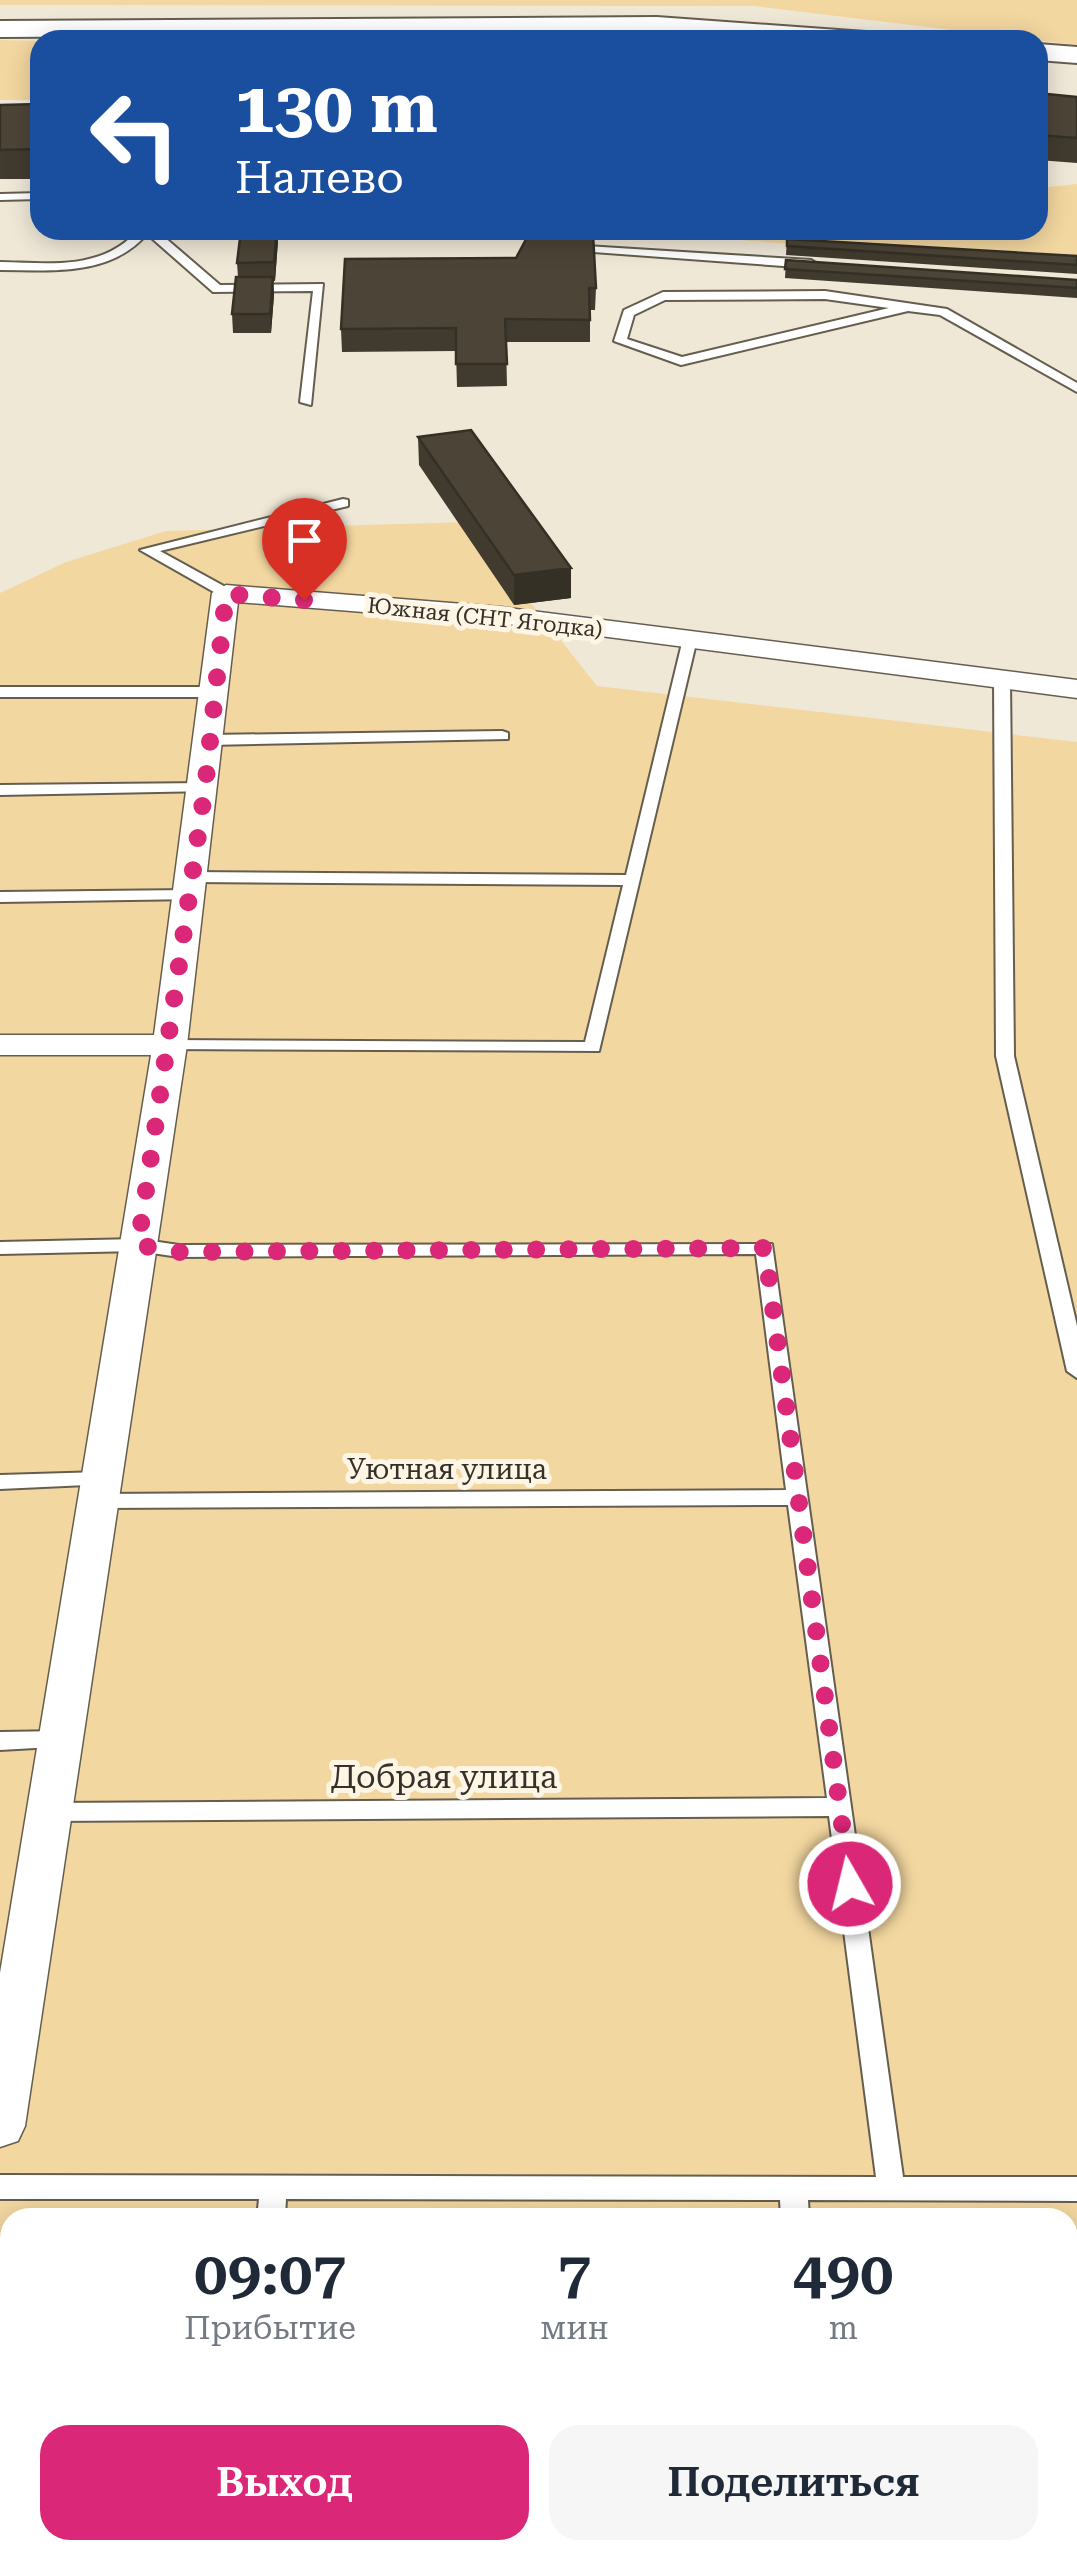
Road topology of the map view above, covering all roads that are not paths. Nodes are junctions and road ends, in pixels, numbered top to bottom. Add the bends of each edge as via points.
1 (0, 29) edge
2 (32, 30) edge
3 (381, 30) edge
4 (727, 30) edge
5 (1048, 53) edge
6 (1077, 55) edge
7 (30, 196) edge
8 (0, 197) edge
9 (138, 240) edge
10 (158, 240) edge
11 (556, 247) edge
12 (826, 265) edge
13 (0, 266) edge
14 (908, 306) junction
15 (1077, 388) edge
16 (306, 402) dead end
17 (343, 503) dead end
18 (226, 594) junction
19 (690, 639) junction
20 (1002, 679) junction
21 (1077, 689) edge
22 (0, 692) edge
23 (215, 692) junction
24 (502, 736) dead end
25 (208, 740) junction
26 (205, 788) junction
27 (0, 790) edge
28 (633, 880) junction
29 (191, 886) junction
30 (0, 897) edge
31 (0, 1045) edge
32 (170, 1045) junction
33 (138, 1245) junction
34 (0, 1248) edge
35 (1077, 1371) edge
36 (0, 1482) edge
37 (99, 1490) junction
38 (798, 1497) junction
39 (62, 1740) junction
40 (0, 1741) edge
41 (840, 1807) junction
42 (48, 1812) junction
43 (2, 2110) edge
44 (0, 2187) edge
45 (273, 2188) junction
46 (793, 2189) junction
47 (891, 2189) junction
48 (1077, 2190) edge
49 (272, 2208) edge
50 (794, 2208) edge

1 - 2 main road
3 - 4 main road via 657,25
5 - 6 main road
7 - 8 lane
9 - 13 lane via 101,264
10 - 16 lane via 217,289 319,287
11 - 12 lane
14 - 14 lane via 825,295 663,296 628,314 620,341 681,361
14 - 15 lane via 943,312
17 - 18 lane via 147,550
18 - 19 street, Южная (СНТ Ягодка) via 501,615
18 - 23 street
19 - 20 street, Южная (СНТ Ягодка)
19 - 28 lane
20 - 21 street, Южная (СНТ Ягодка)
20 - 35 lane via 1005,1056
22 - 23 lane
23 - 25 street
24 - 25 lane
25 - 26 street
26 - 27 lane
26 - 29 street
28 - 29 lane
28 - 32 lane via 593,1046
29 - 30 lane
29 - 32 street
31 - 32 street
32 - 33 street
33 - 34 lane
33 - 37 street
33 - 38 lane via 179,1252 765,1248
36 - 37 lane, Уютная улица
37 - 38 lane, Уютная улица
37 - 39 street
38 - 41 lane
39 - 40 lane
39 - 42 street
41 - 42 lane, Добрая улица
41 - 47 lane
42 - 43 street
44 - 45 lane
45 - 46 lane
45 - 49 lane
46 - 47 lane
46 - 50 lane
47 - 48 lane

